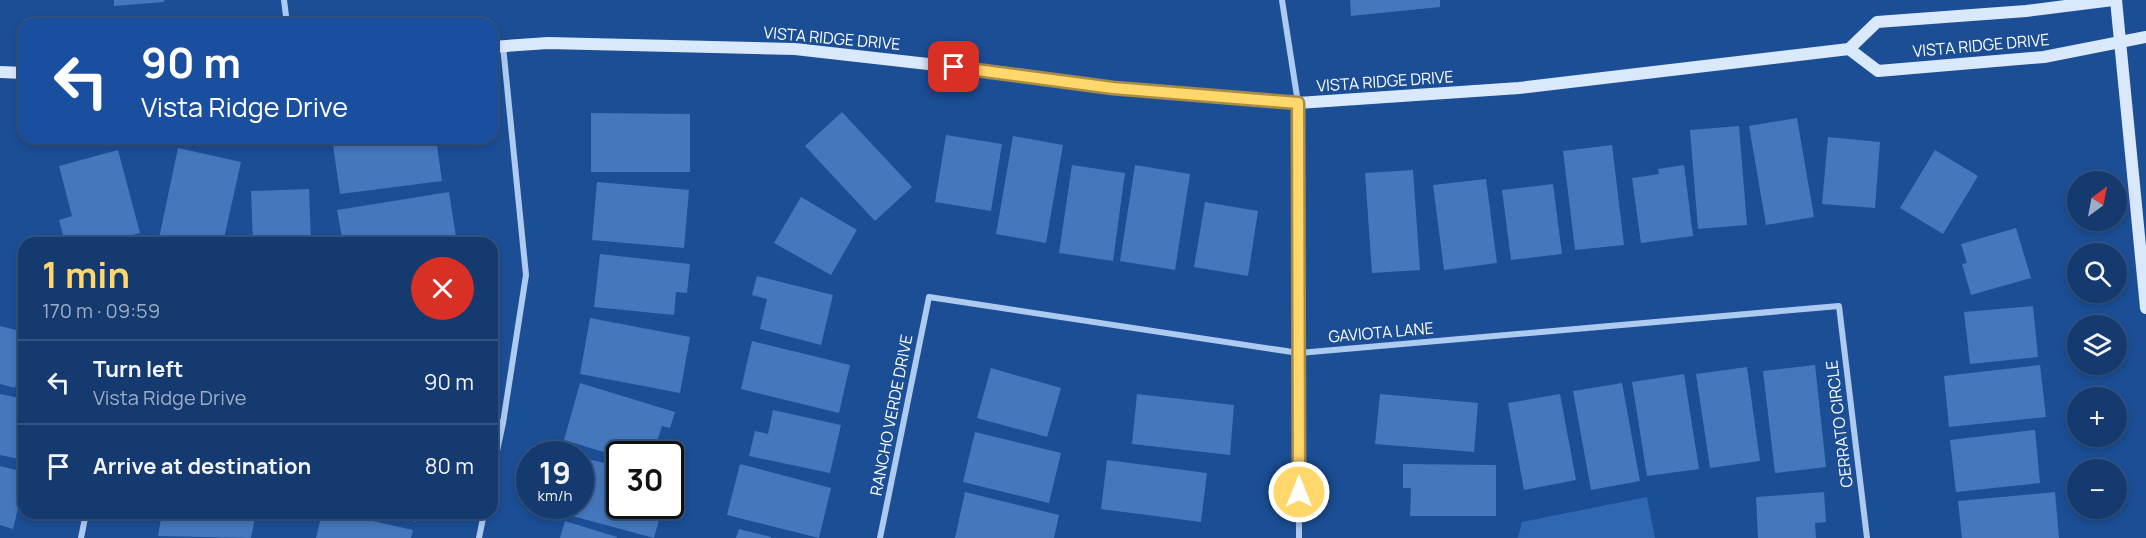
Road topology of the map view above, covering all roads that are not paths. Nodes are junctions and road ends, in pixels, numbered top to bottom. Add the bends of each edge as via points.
1 (284, 0) edge
2 (1282, 0) edge
3 (2115, 0) edge
4 (286, 18) edge
5 (2146, 37) edge
6 (2122, 42) junction
7 (498, 46) edge
8 (1849, 49) junction
9 (498, 54) edge
10 (0, 72) edge
11 (18, 73) edge
12 (1298, 103) junction
13 (929, 297) joint
14 (1839, 306) joint
15 (2146, 308) edge
16 (1299, 353) junction
17 (498, 422) edge
18 (503, 423) junction
19 (498, 447) edge
20 (85, 519) edge
21 (483, 519) edge
22 (81, 538) edge
23 (479, 538) edge
24 (880, 538) edge
25 (1299, 538) edge
26 (1866, 538) edge

1 - 4 street
2 - 12 street
3 - 6 street
3 - 8 street, VISTA RIDGE DRIVE via 1877,22
5 - 6 street, VISTA RIDGE DRIVE
6 - 8 street, VISTA RIDGE DRIVE via 2044,57 1878,71
6 - 15 street
7 - 12 street, VISTA RIDGE DRIVE via 548,43 795,49 1113,88
8 - 12 street, VISTA RIDGE DRIVE via 1519,88
9 - 18 street via 526,275
10 - 11 street
12 - 16 street
13 - 16 street, GAVIOTA LANE
13 - 24 street, RANCHO VERDE DRIVE
14 - 16 street, GAVIOTA LANE
14 - 26 street, CERRATO CIRCLE
16 - 25 street
17 - 18 street
18 - 19 street
20 - 22 street
21 - 23 street

